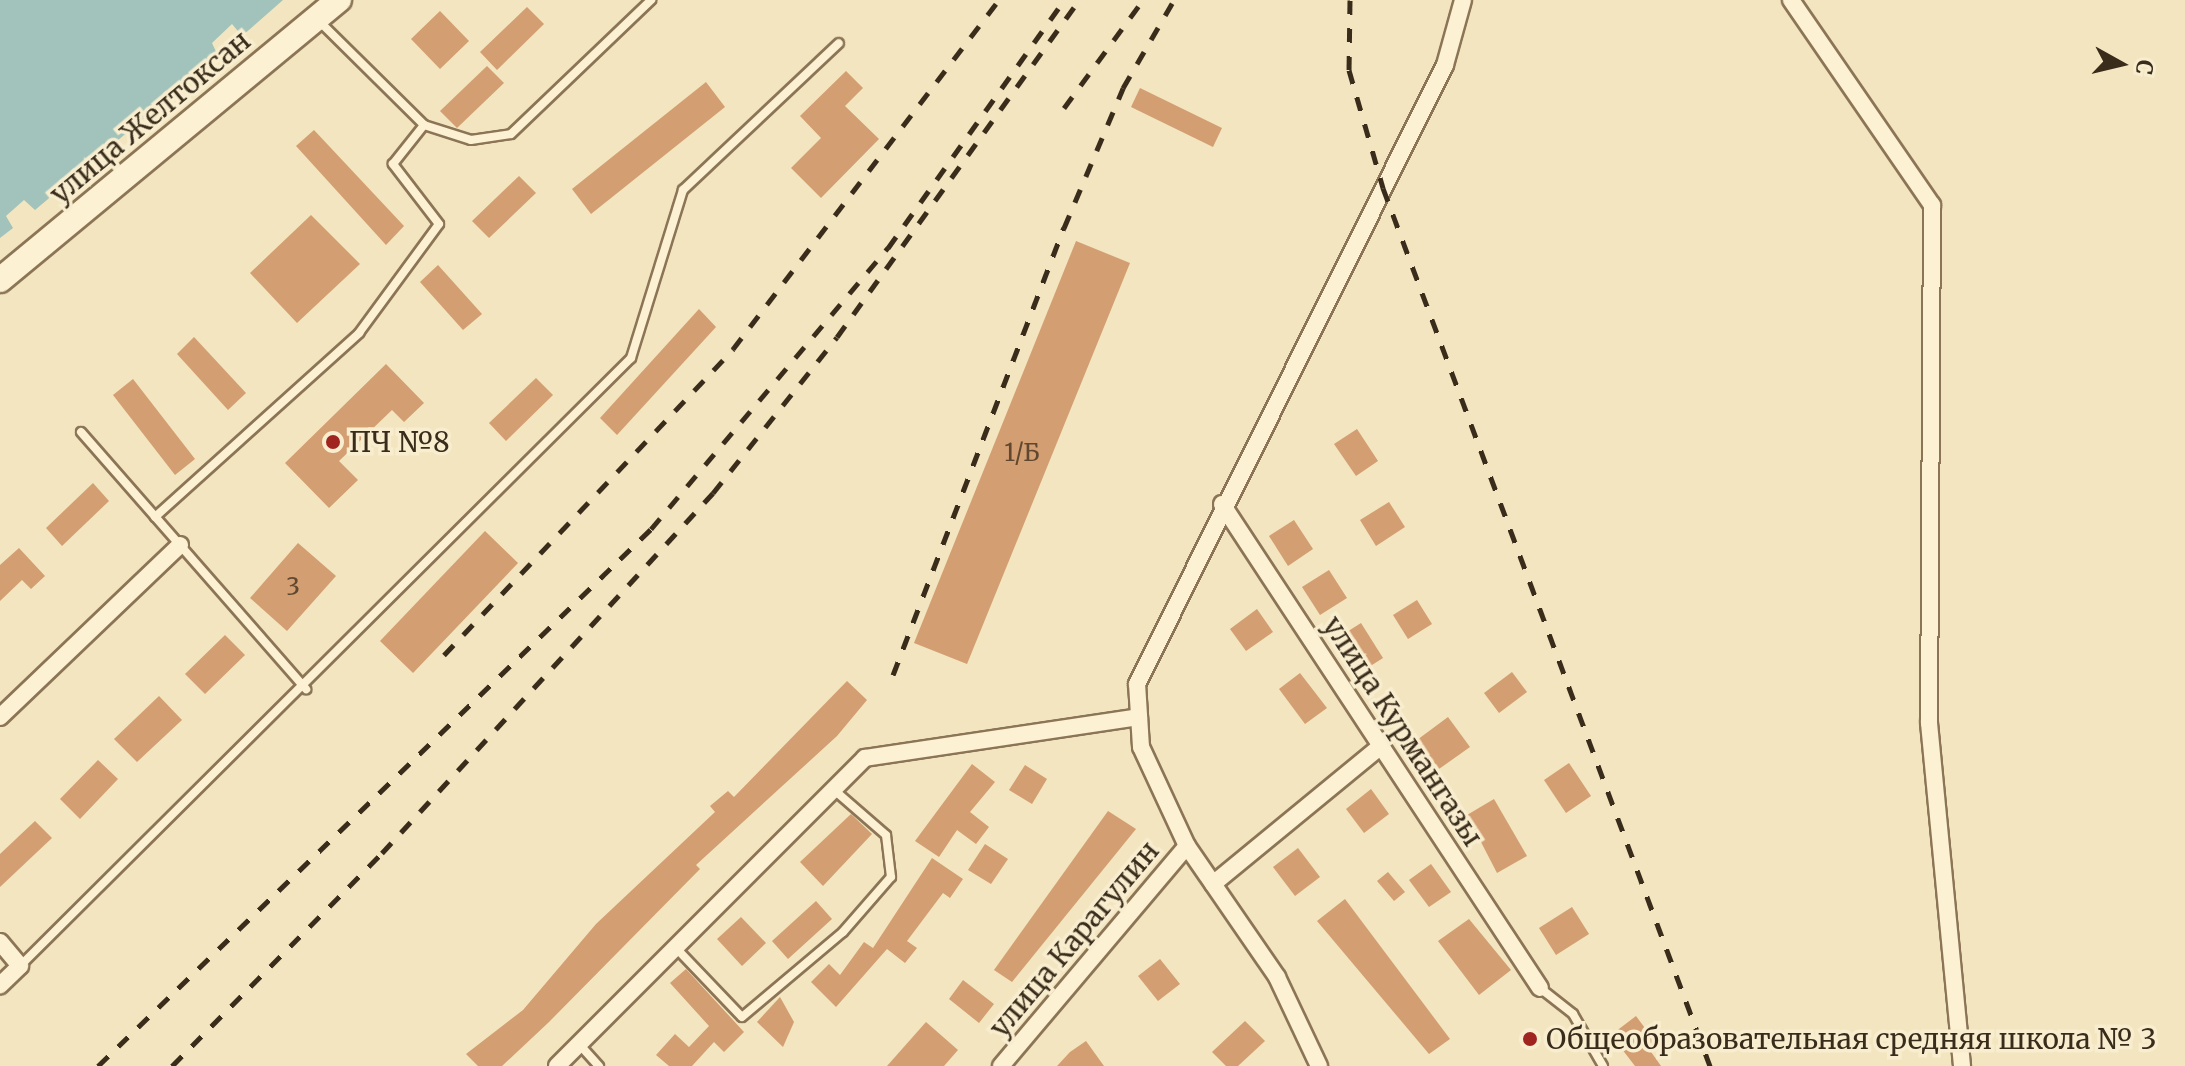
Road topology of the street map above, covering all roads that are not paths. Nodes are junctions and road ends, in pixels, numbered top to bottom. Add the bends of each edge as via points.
1 (339, 0) edge
2 (651, 0) edge
3 (1463, 0) edge
4 (1791, 0) edge
5 (317, 18) junction
6 (839, 43) dead end
7 (424, 125) junction
8 (0, 280) edge
9 (81, 432) dead end
10 (1222, 504) junction
11 (155, 517) junction
12 (180, 545) junction
13 (306, 689) junction
14 (0, 717) edge
15 (1139, 717) junction
16 (1381, 746) junction
17 (834, 790) junction
18 (1187, 846) junction
19 (1213, 884) junction
20 (0, 942) edge
21 (676, 948) junction
22 (20, 966) junction
23 (0, 985) edge
24 (1540, 988) joint
25 (579, 1044) junction
26 (557, 1066) edge
27 (599, 1066) edge
28 (1001, 1066) edge
29 (1319, 1066) edge
30 (1603, 1066) edge
31 (1962, 1066) edge

1 - 5 main road, улица Желтоксан
2 - 7 lane via 511,134 471,140
3 - 10 street via 1445,65
4 - 31 street via 1932,205 1929,723
5 - 7 lane
5 - 8 main road, улица Желтоксан
6 - 13 lane via 683,190 631,358
7 - 11 lane via 393,164 439,224 359,333
9 - 11 lane
10 - 15 street via 1137,684
10 - 16 street, улица Курмангазы
11 - 12 lane
12 - 13 lane
12 - 14 street
13 - 22 lane
15 - 17 street via 865,758
15 - 18 street via 1141,747
16 - 19 street
16 - 24 street, улица Курмангазы
17 - 21 street
17 - 21 lane via 886,835 891,877 843,932 742,1017
18 - 19 street
18 - 28 street, улица Карагулин
19 - 29 street via 1277,977
20 - 22 street
21 - 25 street
22 - 23 street
24 - 30 lane via 1573,1014
25 - 26 street
25 - 27 lane

